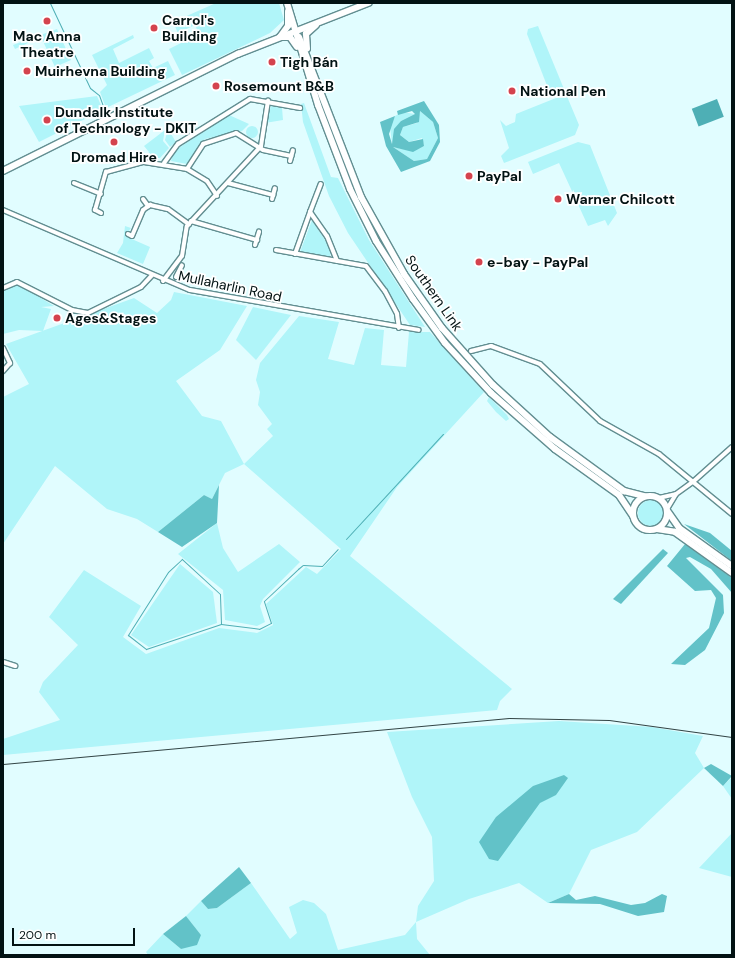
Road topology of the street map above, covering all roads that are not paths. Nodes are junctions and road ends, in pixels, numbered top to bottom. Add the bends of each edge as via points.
1 (286, 3) edge
2 (368, 3) edge
3 (320, 22) junction
4 (296, 31) junction
5 (280, 37) junction
6 (307, 49) junction
7 (308, 76) junction
8 (268, 102) junction
9 (300, 108) dead end
10 (259, 148) junction
11 (293, 150) dead end
12 (291, 156) junction
13 (290, 161) dead end
14 (164, 163) junction
15 (187, 169) junction
16 (3, 171) edge
17 (74, 183) dead end
18 (228, 183) junction
19 (321, 184) dead end
20 (275, 188) dead end
21 (319, 191) junction
22 (324, 193) dead end
23 (102, 194) junction
24 (217, 196) junction
25 (143, 199) dead end
26 (148, 206) junction
27 (3, 210) edge
28 (310, 212) junction
29 (101, 213) dead end
30 (190, 223) junction
31 (258, 232) dead end
32 (128, 234) dead end
33 (257, 240) junction
34 (255, 246) dead end
35 (276, 250) dead end
36 (296, 254) junction
37 (337, 261) junction
38 (182, 265) dead end
39 (170, 268) junction
40 (178, 272) junction
41 (152, 275) junction
42 (176, 277) dead end
43 (163, 281) junction
44 (3, 288) edge
45 (399, 328) junction
46 (419, 330) dead end
47 (3, 348) edge
48 (471, 351) dead end
49 (3, 371) edge
50 (732, 446) edge
51 (694, 481) junction
52 (676, 494) junction
53 (644, 496) junction
54 (659, 498) junction
55 (667, 510) junction
56 (732, 514) edge
57 (633, 516) junction
58 (656, 529) junction
59 (732, 566) edge
60 (732, 573) edge
61 (3, 662) edge
62 (15, 666) dead end

1 - 4 main road
1 - 5 main road via 288,26
2 - 3 main road
3 - 4 main road
3 - 6 main road via 306,34
4 - 5 main road
4 - 6 main road, Southern Link
4 - 7 main road
5 - 7 main road via 294,42
5 - 16 main road
6 - 53 main road, Southern Link via 337,141 361,197 404,274 442,328 493,385 550,437 624,491
7 - 57 main road, Southern Link via 332,147 358,207 391,266 445,343 531,430 624,499
8 - 9 street
8 - 10 street
8 - 14 street via 247,101 178,144
10 - 12 street
10 - 15 street via 242,134 226,135 200,146
10 - 18 street
11 - 12 street
12 - 13 street
14 - 15 street
14 - 23 street via 144,162 109,171 104,175
15 - 24 street via 207,181
17 - 23 street
18 - 20 street via 272,197
18 - 24 street
19 - 21 street
21 - 22 street
21 - 28 street
23 - 29 street via 95,210
24 - 30 street
25 - 26 street
26 - 30 street via 168,209
26 - 32 street via 132,236
27 - 41 street, Mullaharlin Road
28 - 36 street
28 - 37 street via 326,236
30 - 33 street
30 - 39 street via 182,256
31 - 33 street
33 - 34 street
35 - 36 street
36 - 37 street
37 - 45 street via 369,268 397,314
38 - 40 street
39 - 40 street
39 - 43 street
40 - 42 street
41 - 43 street, Mullaharlin Road
41 - 44 street via 141,287 88,313 72,310 17,282
43 - 45 street, Mullaharlin Road via 213,295
45 - 46 street, Mullaharlin Road
47 - 49 street via 10,364
48 - 51 street via 491,346 540,364 600,421 659,454
50 - 51 street
51 - 52 street
51 - 56 street
52 - 54 street
52 - 55 street
53 - 54 main road
53 - 57 main road via 634,507
54 - 55 main road
55 - 58 main road via 664,522
55 - 59 main road via 679,528
57 - 58 main road via 642,528
58 - 60 main road via 675,532
61 - 62 street

